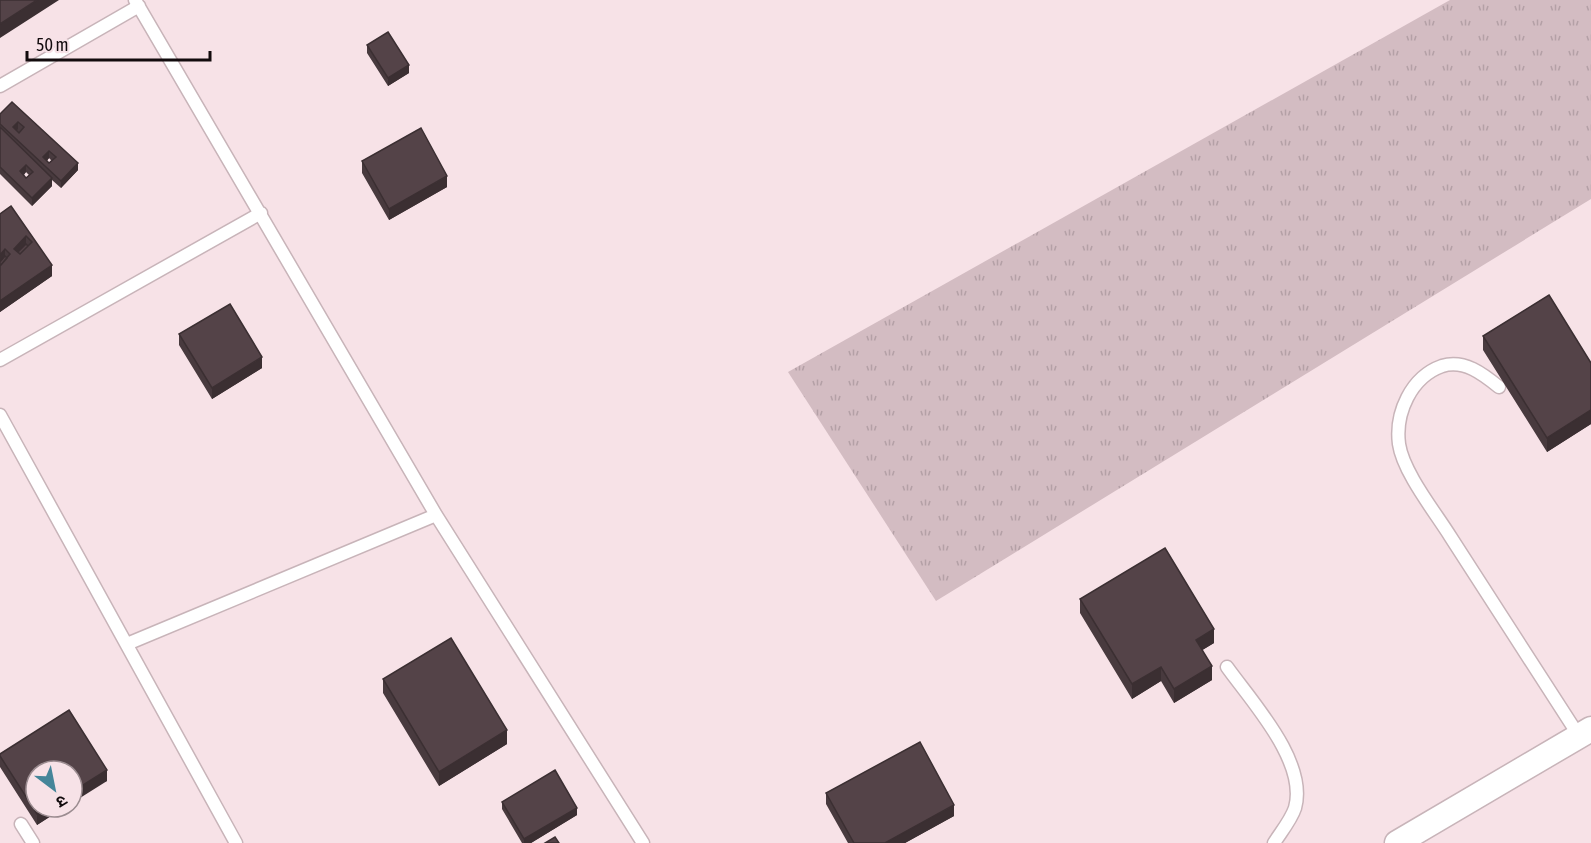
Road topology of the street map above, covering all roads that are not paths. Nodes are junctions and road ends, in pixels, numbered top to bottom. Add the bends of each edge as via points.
1 (137, 3) edge
2 (0, 86) edge
3 (261, 213) junction
4 (0, 360) edge
5 (1499, 387) edge
6 (0, 416) edge
7 (436, 515) junction
8 (127, 644) junction
9 (1227, 667) dead end
10 (1585, 732) edge
11 (21, 824) dead end
12 (33, 843) edge
13 (236, 843) edge
14 (643, 843) edge
15 (1274, 843) edge
16 (1397, 843) edge

1 - 2 lane
1 - 3 lane
3 - 4 lane
3 - 7 lane
5 - 10 lane via 1474,369 1458,364 1429,372 1401,410 1399,447 1422,492
6 - 8 lane
7 - 8 lane
7 - 14 lane
8 - 13 lane
9 - 15 lane via 1289,758 1296,777 1295,807
10 - 16 street
11 - 12 lane

